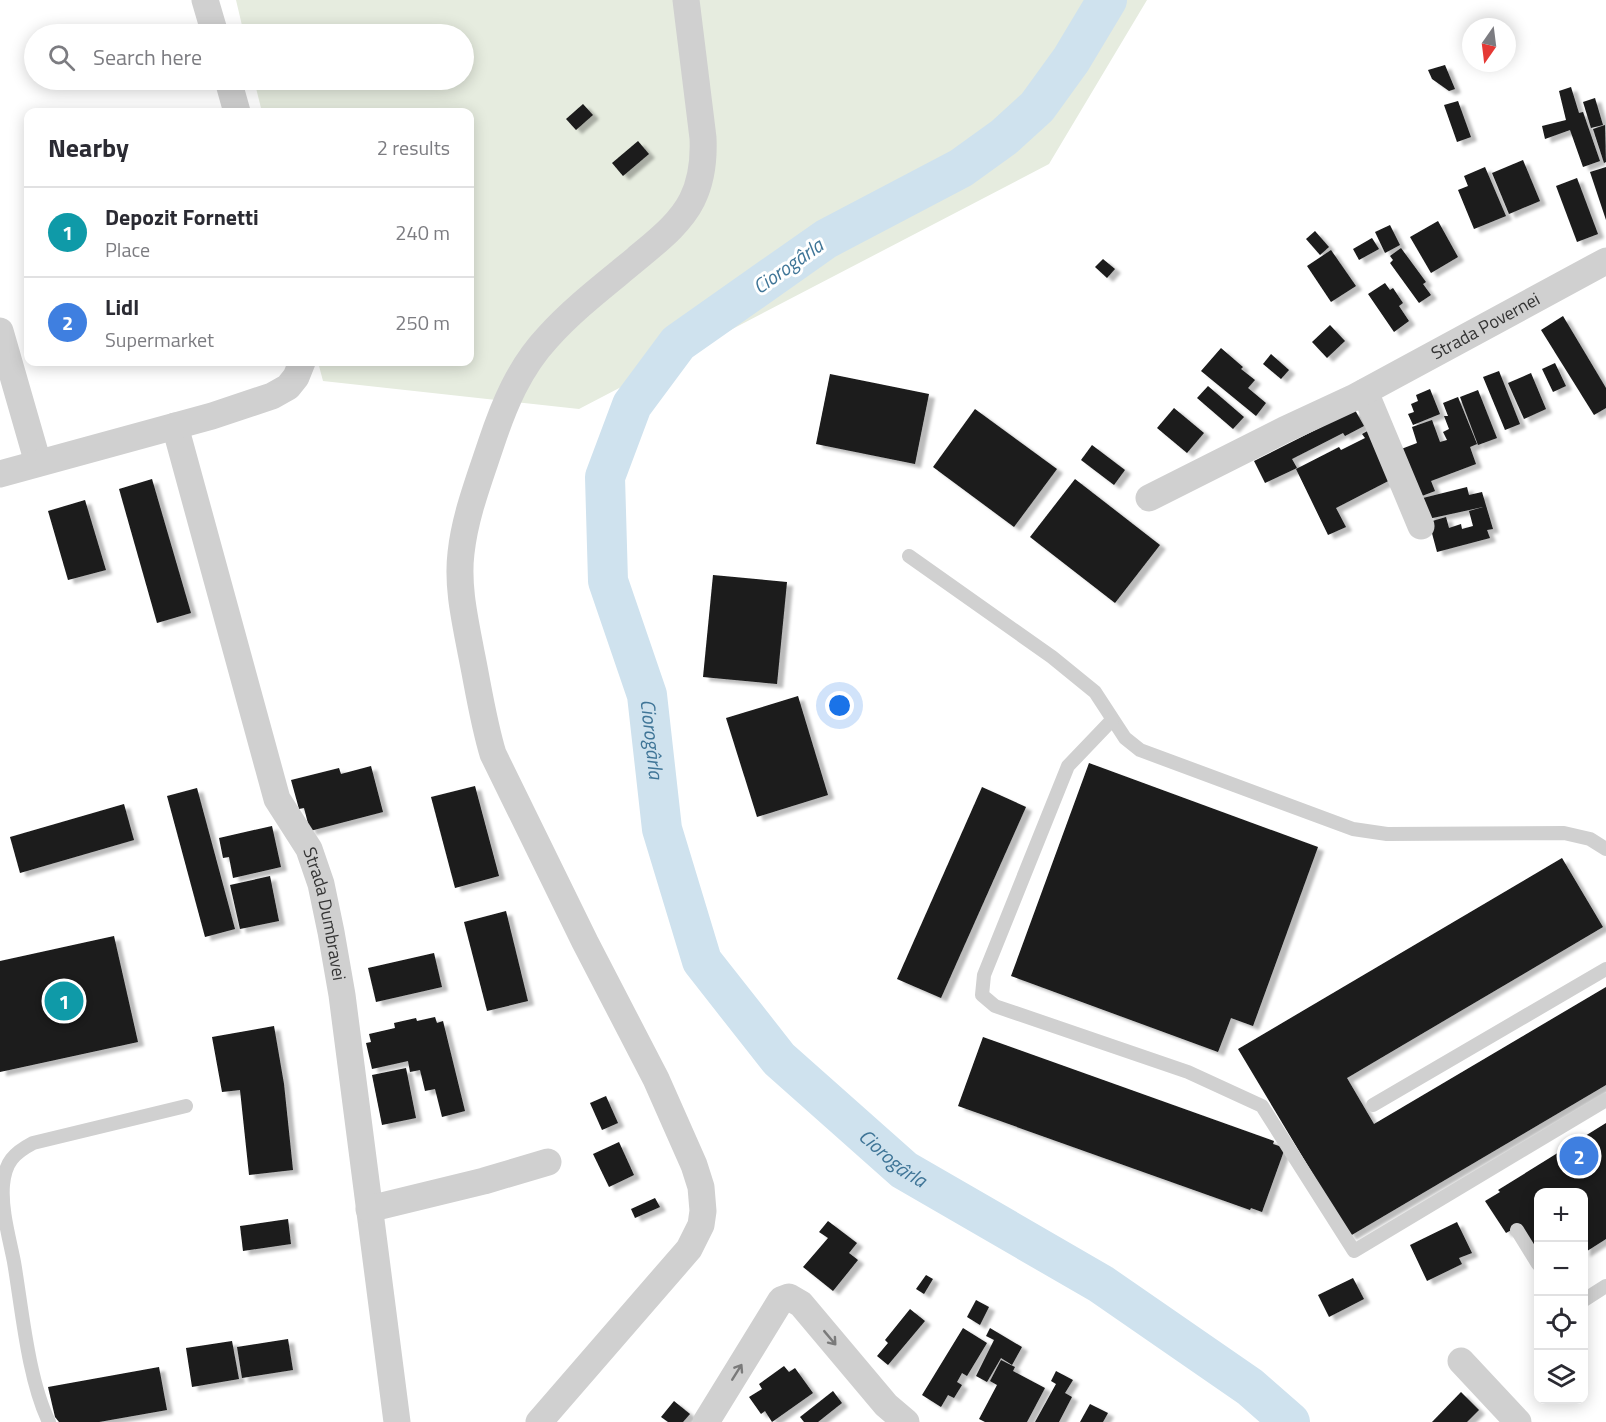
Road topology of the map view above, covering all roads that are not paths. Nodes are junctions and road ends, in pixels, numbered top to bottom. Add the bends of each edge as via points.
1 (205, 0) edge
2 (686, 0) edge
3 (212, 24) edge
4 (231, 90) edge
5 (236, 108) edge
6 (1606, 261) edge
7 (0, 331) edge
8 (300, 366) edge
9 (1365, 392) junction
10 (175, 426) junction
11 (38, 463) junction
12 (0, 474) edge
13 (1149, 498) dead end
14 (1421, 526) dead end
15 (909, 556) dead end
16 (1112, 720) junction
17 (1606, 849) edge
18 (1606, 969) edge
19 (1606, 1100) edge
20 (1373, 1105) dead end
21 (186, 1106) dead end
22 (548, 1162) dead end
23 (369, 1209) junction
24 (1518, 1230) dead end
25 (1534, 1256) edge
26 (1606, 1286) edge
27 (1588, 1297) edge
28 (1461, 1361) dead end
29 (49, 1422) edge
30 (397, 1422) edge
31 (539, 1422) edge
32 (706, 1422) edge
33 (906, 1422) edge
34 (1518, 1422) edge

1 - 3 street
2 - 31 street via 704,161 692,200 668,231 567,316 531,356 501,414 465,525 460,556 464,615 493,754 656,1079 702,1187 701,1225 689,1249
4 - 5 street
6 - 9 street, Strada Povernei
7 - 11 street
8 - 10 street via 288,387 272,396
9 - 13 street, Strada Povernei
9 - 14 street
10 - 11 street
10 - 23 street, Strada Dumbravei via 277,799 309,849 321,884 342,995
11 - 12 street
15 - 16 lane via 1053,657 1095,692
16 - 17 lane via 1140,750 1353,829 1387,834 1564,833 1590,839
16 - 19 lane via 1068,766 984,975 982,995 995,1006 1188,1072 1262,1106 1354,1251
18 - 20 lane
21 - 29 lane via 33,1143 13,1155 6,1170 3,1185 9,1237 31,1362
22 - 23 street
23 - 30 street, Strada Dumbravei
24 - 25 lane
26 - 27 lane
28 - 34 street
32 -> 33 street via 785,1297 801,1304 886,1405

